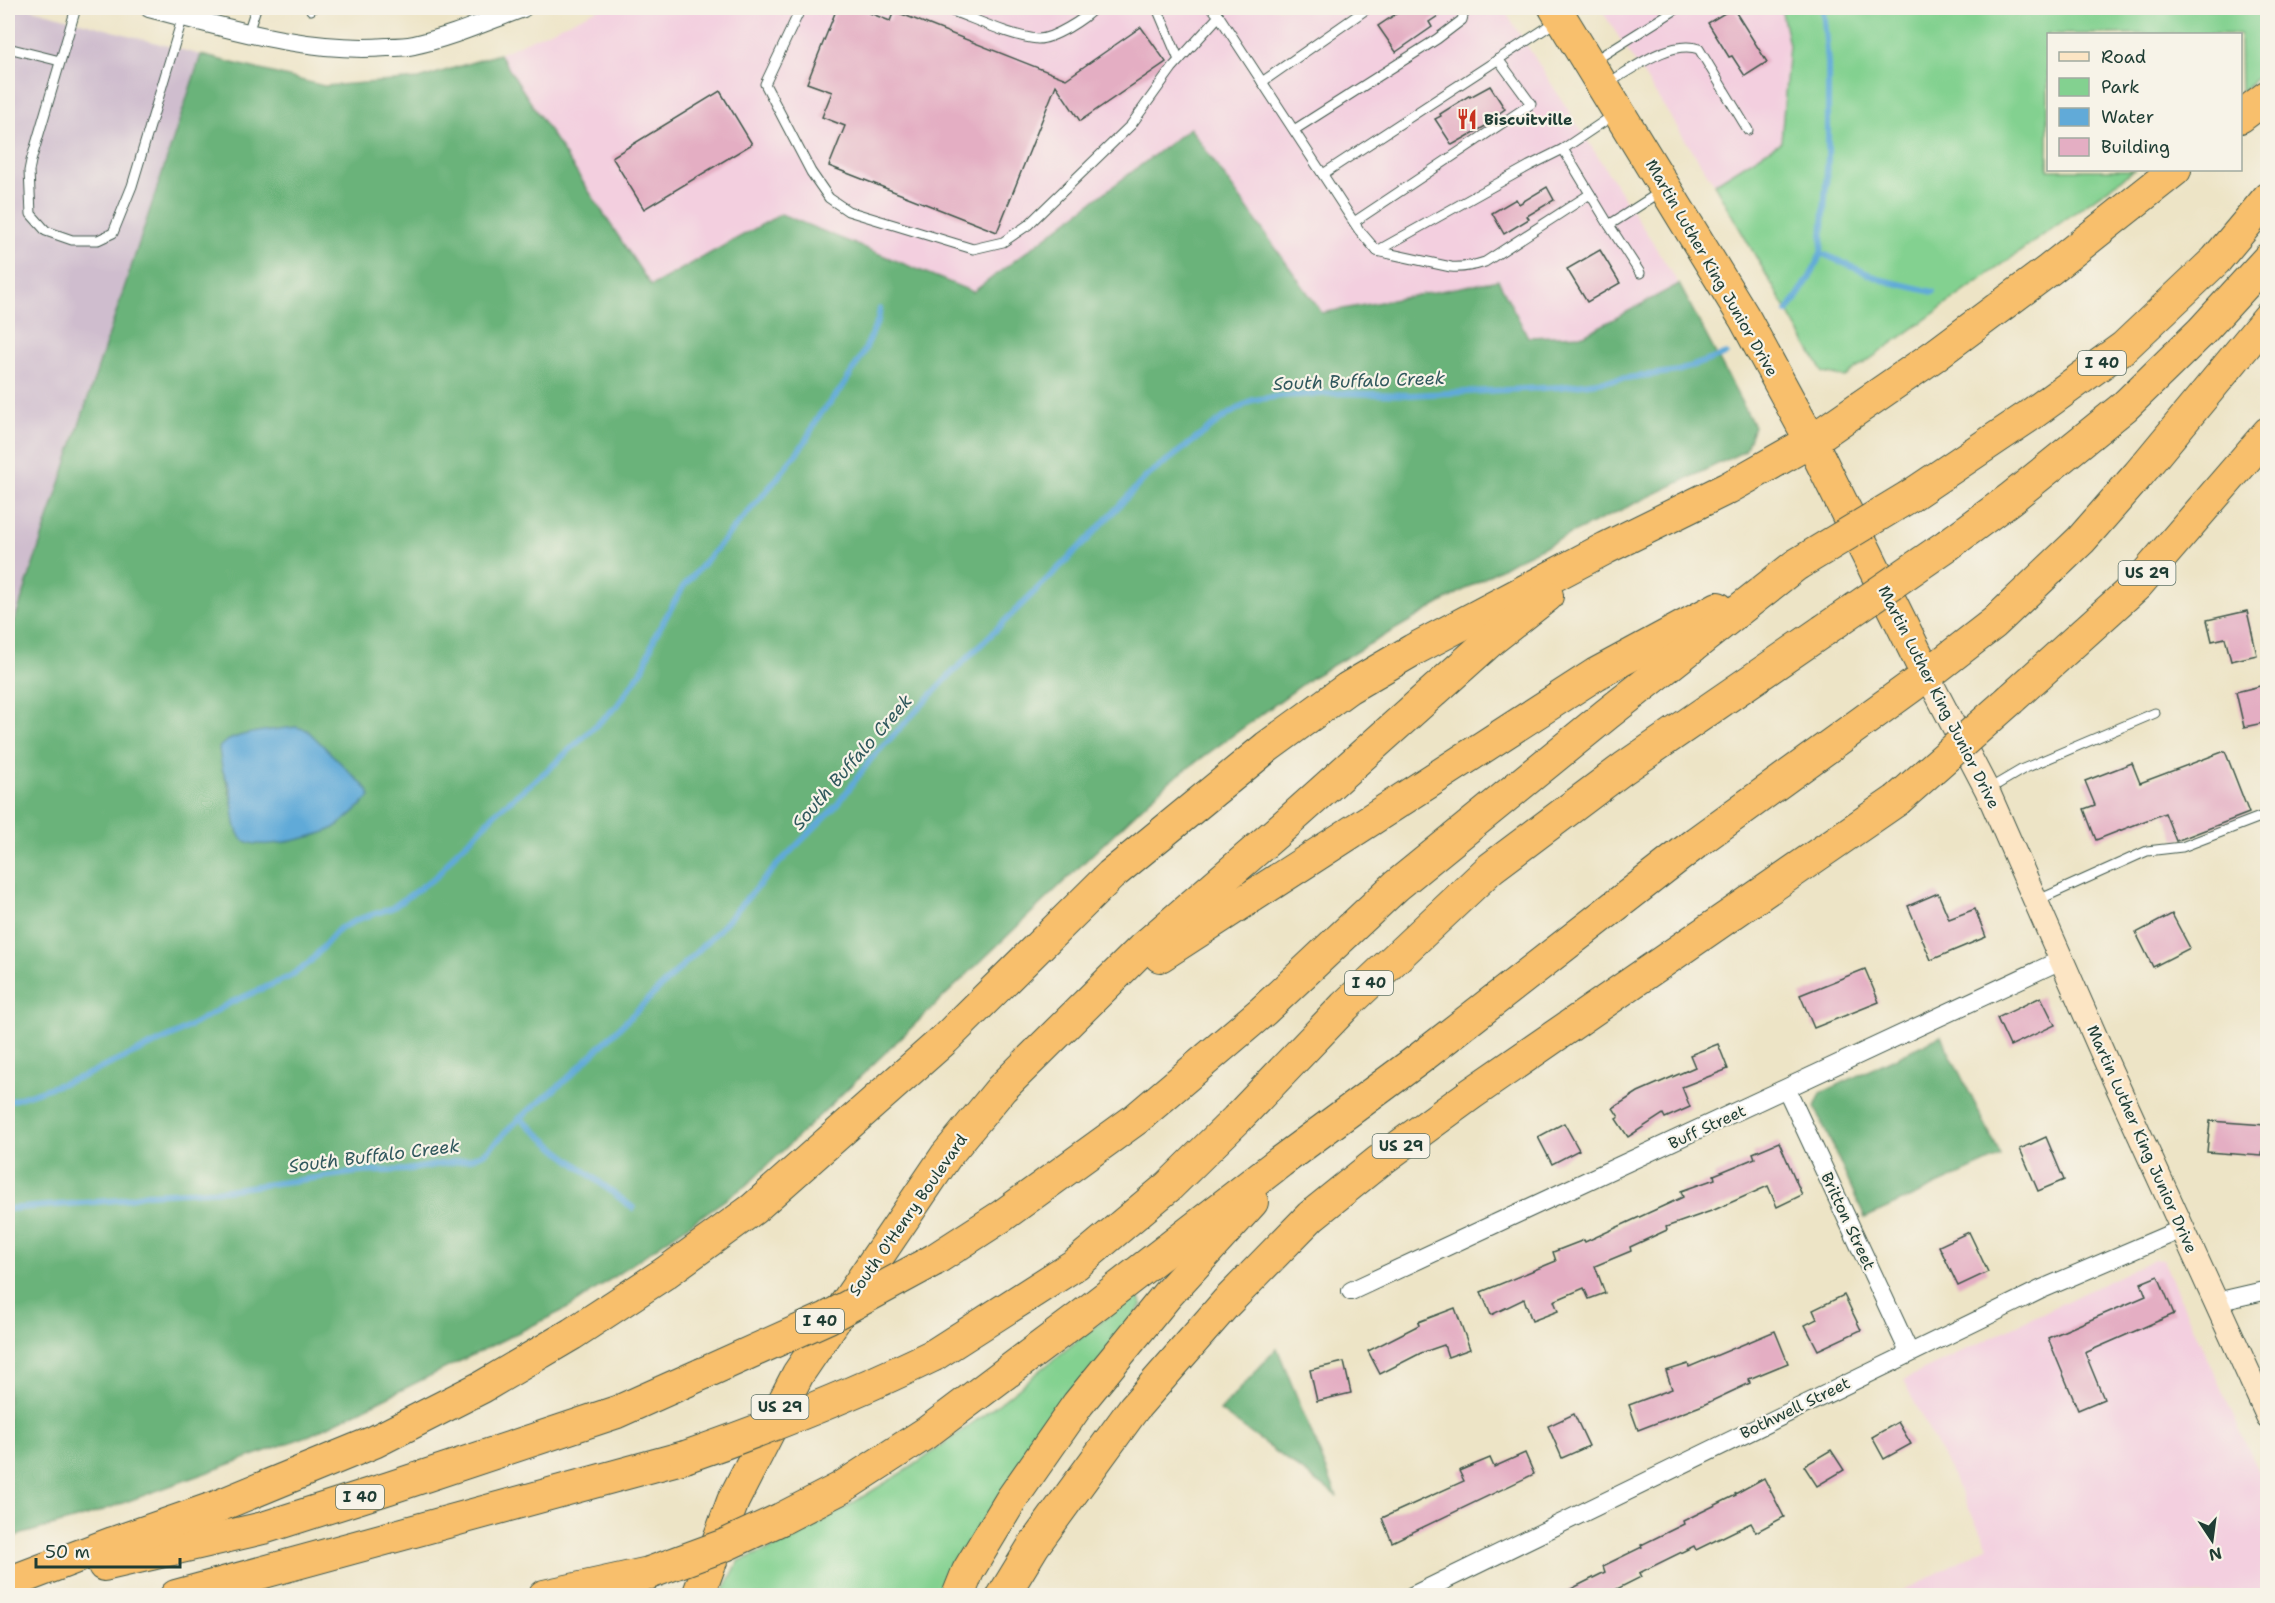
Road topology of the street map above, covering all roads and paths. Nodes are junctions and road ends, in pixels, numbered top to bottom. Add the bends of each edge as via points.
1 (76, 8) edge
2 (149, 8) edge
3 (256, 8) edge
4 (523, 8) edge
5 (801, 8) edge
6 (944, 8) edge
7 (1094, 8) edge
8 (1157, 8) edge
9 (1212, 8) edge
10 (1368, 8) edge
11 (1465, 8) edge
12 (1678, 8) edge
13 (1558, 13) edge
14 (188, 14) edge
15 (1219, 16) junction
16 (248, 33) junction
17 (8, 48) edge
18 (1498, 59) junction
19 (1179, 60) junction
20 (60, 61) junction
21 (1262, 82) junction
22 (1604, 86) junction
23 (2268, 96) edge
24 (2242, 116) edge
25 (1294, 130) junction
26 (1748, 130) dead end
27 (1563, 149) junction
28 (2174, 171) edge
29 (1323, 174) junction
30 (1666, 189) junction
31 (1590, 194) junction
32 (2268, 198) edge
33 (1354, 222) junction
34 (1609, 225) junction
35 (1377, 251) junction
36 (2268, 259) edge
37 (1640, 273) dead end
38 (2268, 318) edge
39 (2268, 433) edge
40 (1811, 441) junction
41 (1606, 548) junction
42 (1796, 565) junction
43 (1927, 675) junction
44 (2155, 713) dead end
45 (1987, 790) junction
46 (2268, 814) edge
47 (2036, 901) junction
48 (2061, 960) junction
49 (1071, 1019) junction
50 (1419, 1059) junction
51 (1787, 1090) junction
52 (2182, 1228) junction
53 (2268, 1290) edge
54 (1351, 1291) dead end
55 (2216, 1302) junction
56 (1909, 1352) junction
57 (2268, 1416) edge
58 (8, 1583) edge
59 (8, 1592) edge
60 (176, 1596) edge
61 (544, 1596) edge
62 (698, 1596) edge
63 (958, 1596) edge
64 (1003, 1596) edge
65 (1412, 1596) edge

1 - 20 lane
2 - 14 street
3 - 16 lane
4 - 16 street via 413,45 362,49 318,46
5 - 19 lane via 765,84 829,198 848,211 974,249 1003,242 1028,225 1131,125
6 - 7 lane via 1041,39 1072,26
8 - 19 lane
9 - 15 lane
10 - 21 lane
11 - 25 lane via 1462,20 1437,39
12 - 22 lane
13 - 18 lane
13 - 22 highway, Martin Luther King Junior Drive
14 - 16 street
14 - 20 lane via 132,186 113,233 98,240 72,240 46,231 31,214 31,160
15 - 19 lane
15 - 21 lane
17 - 20 lane
18 - 29 lane
18 - 33 lane via 1531,104
21 - 25 lane
22 - 26 lane via 1672,48 1690,46 1699,49
22 - 27 lane
22 - 30 highway, Martin Luther King Junior Drive
23 - 24 highway
25 - 29 lane
27 - 31 lane
27 - 35 lane
28 - 40 highway via 1943,349
29 - 33 lane
30 - 34 lane
30 - 40 highway, Martin Luther King Junior Drive via 1745,319
31 - 34 lane
31 - 35 lane via 1473,266 1451,267
32 - 42 highway, I 40, bridge via 2216,260 2124,347 1910,496
33 - 35 lane
34 - 37 lane
36 - 60 highway, I 40, bridge via 2124,407 2010,500 1624,768 1491,868 1345,1006 1169,1186 1076,1264 934,1355 858,1392 685,1457
38 - 43 highway via 2081,540 1994,622
39 - 64 highway, US 29, bridge via 2137,585 1897,800 1471,1094 1311,1216 1226,1303 1134,1408 1034,1545
40 - 41 highway via 1728,488
40 - 43 highway, Martin Luther King Junior Drive
41 - 49 highway via 1491,640 1144,947
41 - 58 highway via 1348,688 1267,747 1110,875 945,1039 753,1209 656,1280 483,1387 375,1442 216,1507
42 - 49 highway, US 29 via 1596,674 1179,942
42 - 59 highway, I 40, bridge via 1396,886 1263,1011 1136,1119 934,1260 827,1318 617,1412 262,1528
43 - 45 main road, Martin Luther King Junior Drive
43 - 50 highway via 1697,842
44 - 45 lane via 2023,769
45 - 47 main road, Martin Luther King Junior Drive
46 - 47 lane via 2182,848 2147,851
47 - 48 main road, Martin Luther King Junior Drive
48 - 51 street, Buff Street
48 - 52 main road, Martin Luther King Junior Drive
49 - 62 highway, South O'Henry Boulevard / US 29 via 1001,1089 946,1156 798,1374 733,1501
50 - 61 highway, bridge via 926,1433 849,1483 725,1545 649,1573
50 - 63 highway via 1258,1196 1167,1295 1078,1404 1017,1491 968,1571
51 - 54 street, Buff Street
51 - 56 street, Britton Street
52 - 55 main road, Martin Luther King Junior Drive
52 - 56 street, Bothwell Street
53 - 55 street
55 - 57 main road, Martin Luther King Junior Drive
56 - 65 street, Bothwell Street

